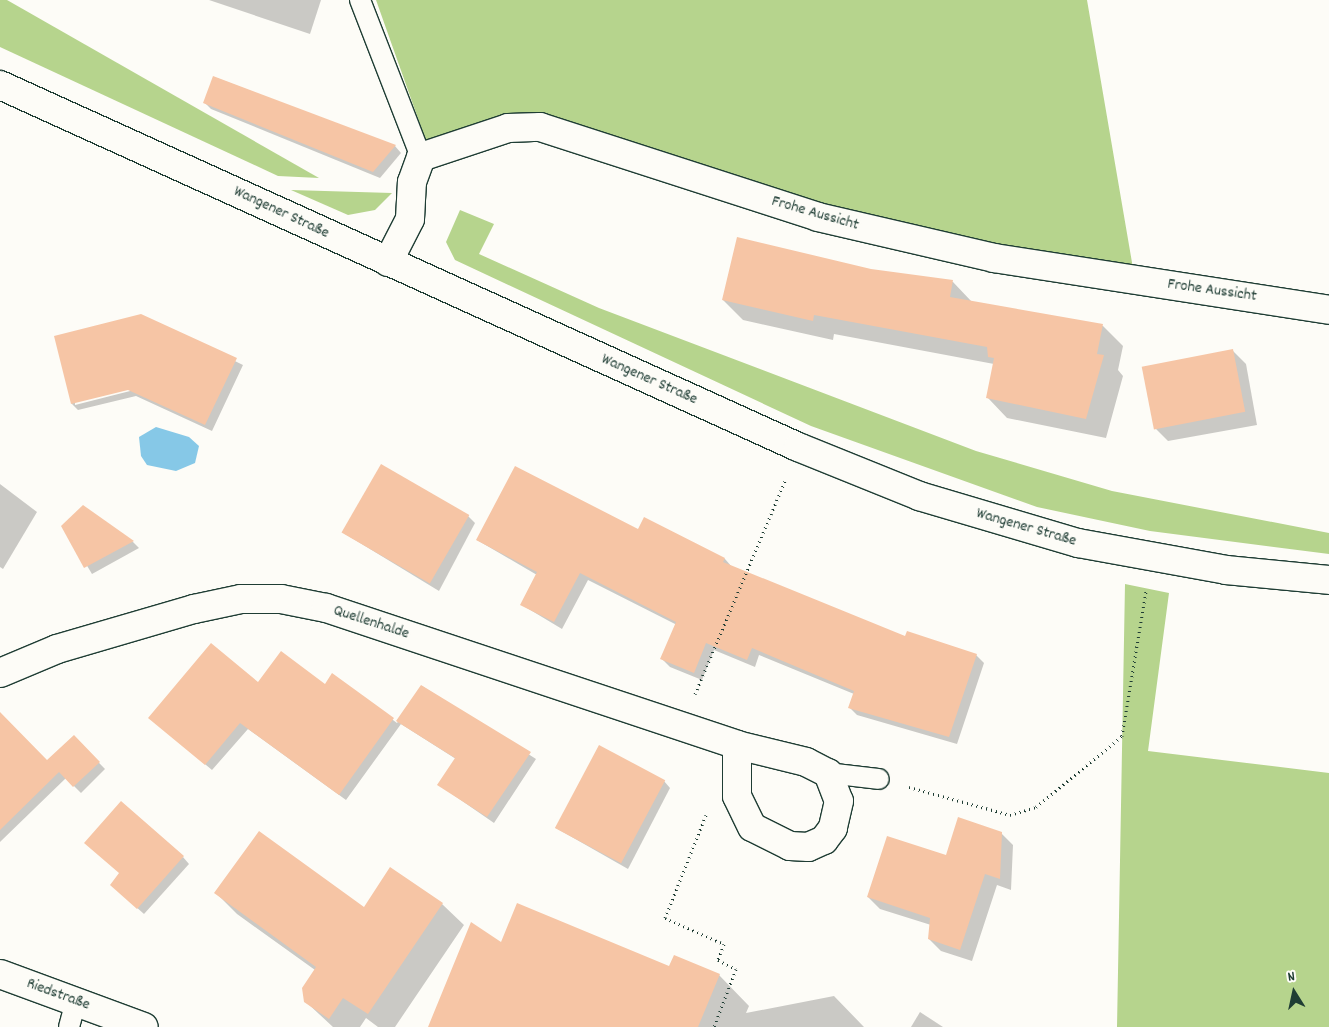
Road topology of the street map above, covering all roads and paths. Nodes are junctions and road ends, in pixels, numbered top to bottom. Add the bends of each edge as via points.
1 (360, 0) edge
2 (0, 85) edge
3 (421, 156) junction
4 (388, 262) junction
5 (1329, 310) edge
6 (798, 448) junction
7 (1150, 558) junction
8 (1329, 580) edge
9 (0, 673) edge
10 (683, 724) junction
11 (737, 745) junction
12 (828, 773) junction
13 (879, 779) joint
14 (707, 811) dead end
15 (0, 974) edge
16 (72, 1014) edge
17 (144, 1027) edge
18 (714, 1027) edge

1 - 3 lane
2 - 4 street, Wangener Straße
3 - 4 street via 412,182 410,219
3 - 5 street, Frohe Aussicht via 508,128 540,127 818,217 966,252
4 - 6 street, Wangener Straße
6 - 7 street, Wangener Straße via 996,520
6 - 10 path
7 - 8 street, Wangener Straße
7 - 13 path via 1122,736 1036,807 1010,815
9 - 10 street, Quellenhalde via 56,649 194,609 241,599 282,599 326,608
10 - 11 street, Quellenhalde
11 - 12 street, Quellenhalde via 792,757
11 - 12 street via 735,781 752,827 790,846 808,847 824,840 833,828 839,801
12 - 13 lane
14 - 18 path via 665,918 724,944 718,960 736,968
15 - 16 street, Riedstraße
16 - 17 street, Riedstraße

